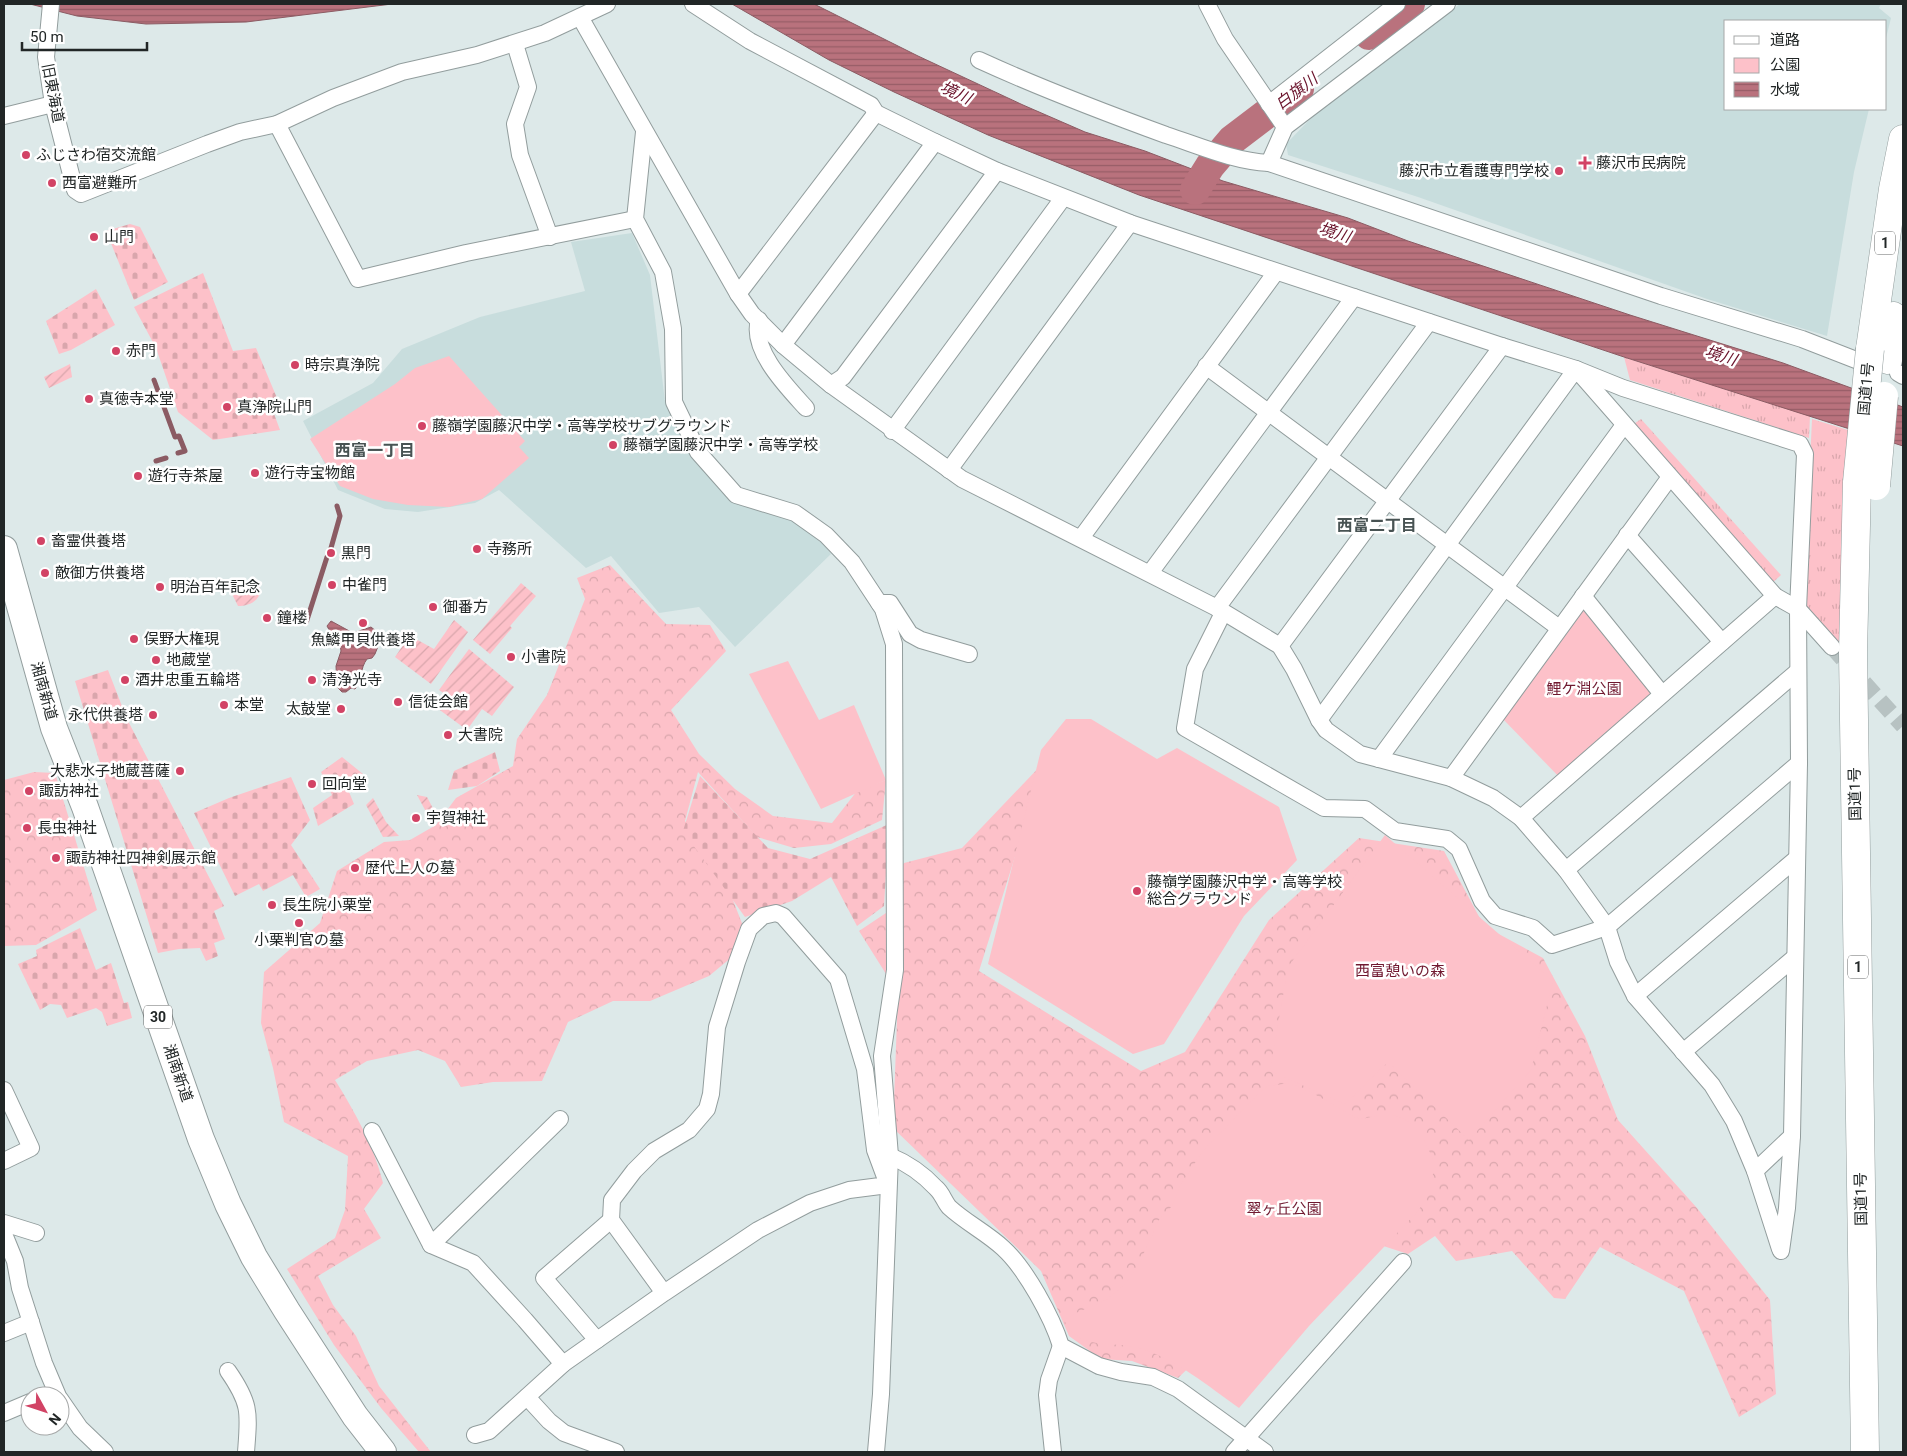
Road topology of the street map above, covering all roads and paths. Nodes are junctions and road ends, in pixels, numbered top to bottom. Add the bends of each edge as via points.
1 (51, 4) edge
2 (607, 4) edge
3 (693, 4) edge
4 (1207, 4) edge
5 (1397, 4) edge
6 (1447, 4) edge
7 (580, 17) junction
8 (515, 44) junction
9 (979, 60) dead end
10 (53, 104) junction
11 (1269, 104) junction
12 (876, 113) junction
13 (4, 116) edge
14 (278, 124) junction
15 (1285, 127) junction
16 (644, 132) junction
17 (1903, 138) edge
18 (935, 142) junction
19 (1269, 163) junction
20 (997, 171) junction
21 (1064, 198) junction
22 (635, 219) junction
23 (1130, 223) junction
24 (550, 237) junction
25 (1903, 247) edge
26 (1276, 272) junction
27 (738, 294) junction
28 (1354, 297) junction
29 (759, 320) junction
30 (1429, 322) junction
31 (783, 345) junction
32 (1502, 346) junction
33 (1883, 363) edge
34 (1206, 366) junction
35 (1576, 368) junction
36 (831, 386) junction
37 (806, 408) dead end
38 (1268, 412) junction
39 (1624, 425) junction
40 (892, 430) junction
41 (1329, 457) junction
42 (949, 470) junction
43 (1670, 477) junction
44 (1867, 484) junction
45 (1388, 501) junction
46 (1627, 535) junction
47 (1081, 538) junction
48 (1447, 545) junction
49 (4, 549) edge
50 (1150, 573) junction
51 (1504, 588) junction
52 (1582, 596) junction
53 (1775, 596) junction
54 (880, 604) junction
55 (1798, 609) junction
56 (1220, 610) junction
57 (1559, 628) junction
58 (1722, 642) junction
59 (1280, 646) junction
60 (1832, 647) tunnel mouth
61 (969, 654) dead end
62 (1798, 671) junction
63 (1662, 694) junction
64 (1319, 720) junction
65 (1379, 758) junction
66 (1799, 763) junction
67 (1451, 778) junction
68 (1521, 818) junction
69 (1797, 858) junction
70 (1566, 870) junction
71 (1607, 927) junction
72 (1795, 957) junction
73 (1635, 996) junction
74 (1683, 1052) junction
75 (4, 1090) edge
76 (560, 1119) dead end
77 (372, 1131) dead end
78 (1792, 1136) junction
79 (890, 1156) junction
80 (4, 1161) edge
81 (1755, 1170) junction
82 (888, 1185) junction
83 (611, 1220) junction
84 (4, 1223) edge
85 (36, 1232) dead end
86 (4, 1234) edge
87 (431, 1245) junction
88 (1402, 1262) dead end
89 (10, 1269) edge
90 (664, 1293) junction
91 (31, 1322) junction
92 (4, 1333) edge
93 (597, 1340) junction
94 (1061, 1346) junction
95 (563, 1364) junction
96 (228, 1371) dead end
97 (52, 1386) edge
98 (527, 1398) junction
99 (20, 1406) edge
100 (4, 1413) edge
101 (70, 1415) edge
102 (475, 1435) dead end
103 (1247, 1439) junction
104 (105, 1452) edge
105 (246, 1452) edge
106 (383, 1452) edge
107 (616, 1452) edge
108 (876, 1452) edge
109 (1053, 1452) edge
110 (1234, 1452) edge
111 (1265, 1452) edge
112 (1865, 1452) edge
113 (1884, 1452) edge

1 - 10 street, 旧東海道 via 46,57
2 - 7 street
3 - 12 street via 750,41 871,105
4 - 11 street via 1225,40
5 - 11 street
6 - 15 street
7 - 8 street
7 - 16 street
8 - 14 street via 402,72
8 - 24 street via 528,87 515,124 520,155
9 - 19 street via 1069,99 1209,150
10 - 13 street
10 - 14 street, 旧東海道 via 74,190 81,194 206,144
11 - 15 street
12 - 18 street
12 - 27 street
14 - 24 street via 358,279
15 - 19 street
16 - 22 street
16 - 27 street
17 - 33 highway, 国道1号 / 1 via 1893,189
18 - 20 street
18 - 31 street
19 - 33 street via 1661,296 1834,351
20 - 21 street
20 - 36 street via 843,377
21 - 23 street
21 - 40 street
22 - 24 street
22 - 54 street via 663,272 673,329 674,402 698,452 736,495 796,513 826,535 852,562
23 - 26 street
23 - 42 street
25 - 33 highway, 国道1号 / 1
26 - 28 street
26 - 34 street
27 - 29 street
28 - 30 street
28 - 38 street
29 - 31 street
29 - 37 street via 757,338 775,373
30 - 32 street
30 - 41 street
31 - 36 street
32 - 35 street
32 - 45 street
33 - 44 highway, 国道1号 / 1, bridge
34 - 38 street
34 - 47 street
35 - 39 street
35 - 48 street
35 - 55 street via 1623,388 1800,444 1805,454
36 - 40 street
38 - 41 street
38 - 50 street
39 - 43 street
39 - 51 street
40 - 42 street
41 - 45 street
41 - 56 street
42 - 47 street
43 - 46 street
43 - 53 street
44 - 112 highway, 国道1号 / 1 via 1853,653
44 - 113 highway, 国道1号 / 1 via 1872,576
45 - 48 street
45 - 59 street
46 - 52 street
46 - 58 street
47 - 50 street
48 - 51 street
48 - 64 street
49 - 106 main road, 湘南新道 / 30 via 54,728 85,807 201,1139 228,1204 287,1311 355,1416
50 - 56 street
51 - 57 street
51 - 65 street
52 - 57 street
52 - 63 street
53 - 55 street
53 - 58 street
54 - 61 street via 890,603 910,634
54 - 79 street via 894,644 895,970 882,1056
55 - 60 street
55 - 62 street
56 - 59 street
56 - 71 street via 1194,669 1184,728 1324,808 1365,809 1395,831 1447,839 1459,849 1482,901 1495,916 1533,928 1552,945
57 - 67 street
58 - 63 street
59 - 64 street
62 - 66 street
62 - 70 street
63 - 68 street
64 - 65 street via 1326,730 1360,754
65 - 67 street
66 - 69 street
66 - 71 street
67 - 68 street via 1493,798
68 - 70 street
69 - 72 street
69 - 73 street
70 - 71 street
71 - 73 street via 1618,962
72 - 74 street
72 - 78 street
73 - 74 street
74 - 81 street via 1712,1085 1734,1120
75 - 80 street via 31,1148
76 - 87 street
77 - 87 street
78 - 81 street
78 - 81 street via 1781,1251
79 - 82 street
79 - 94 street via 913,1168 937,1188 948,1206 1005,1250 1032,1285
82 - 83 street via 875,1150 865,1069 838,979 783,916 776,913 763,916 749,929 736,962 717,1027 707,1109 689,1130 654,1152 634,1172 612,1200
82 - 90 street via 849,1190 810,1203 758,1230
82 - 108 street
83 - 90 street
83 - 93 street via 544,1278
84 - 85 street
86 - 89 street
87 - 95 street via 473,1263
88 - 103 street
89 - 91 street
90 - 93 street
91 - 92 street
91 - 97 street
93 - 95 street
94 - 103 street via 1099,1366 1153,1377 1178,1389
94 - 109 street via 1047,1395
95 - 98 street
96 - 105 street via 242,1392 248,1414
98 - 102 street via 490,1431
98 - 107 street via 564,1434
99 - 100 street
101 - 104 street
103 - 110 street
103 - 111 street

